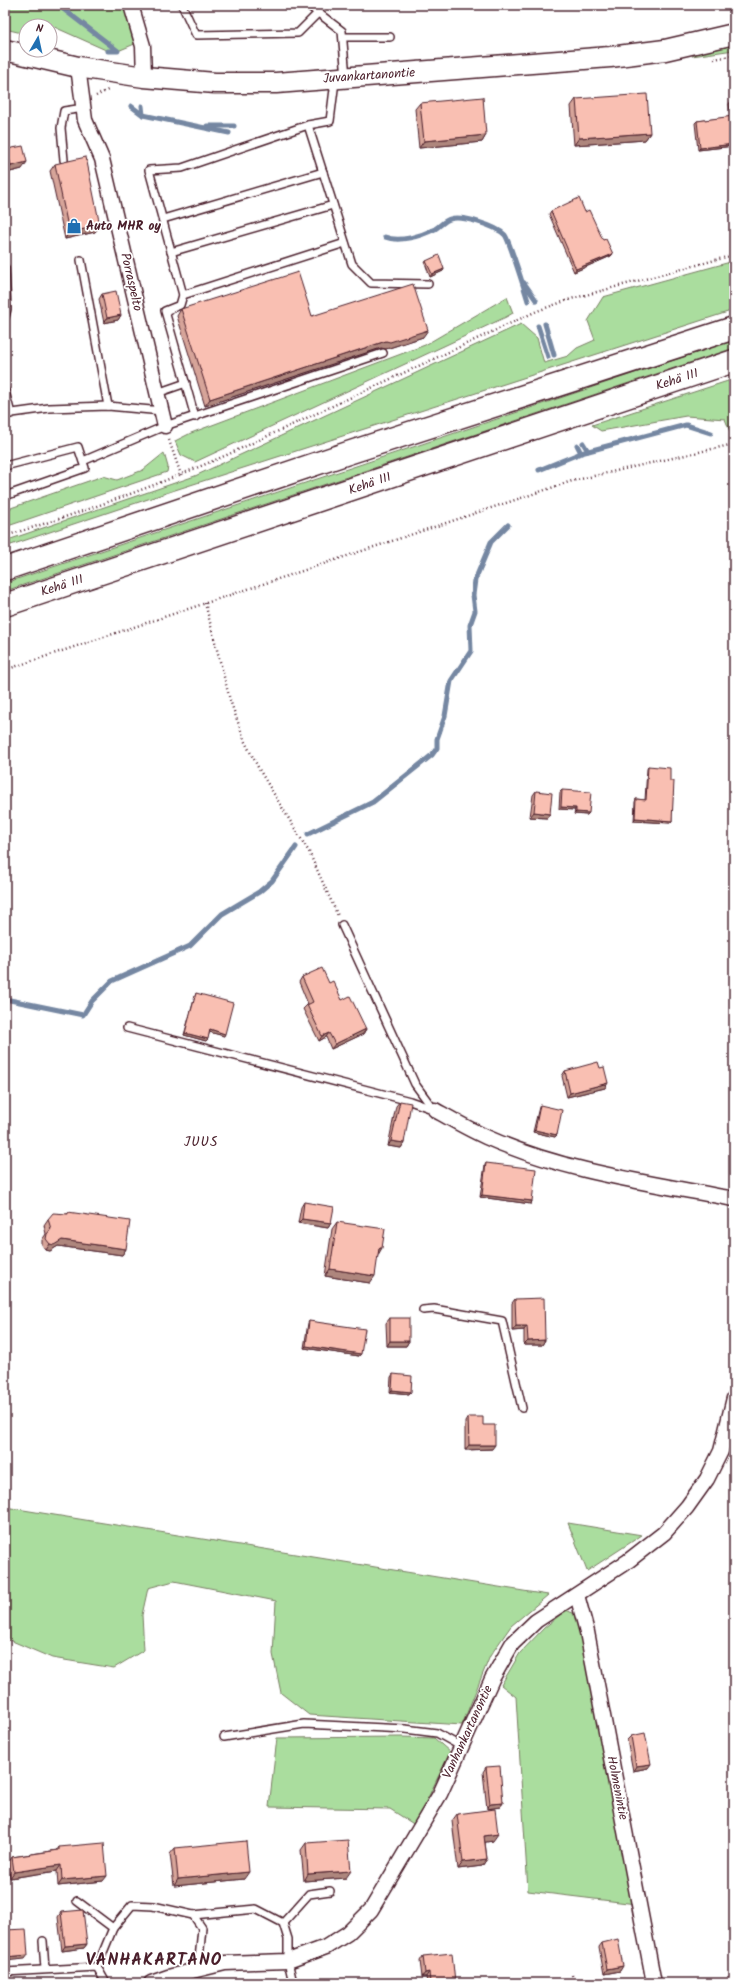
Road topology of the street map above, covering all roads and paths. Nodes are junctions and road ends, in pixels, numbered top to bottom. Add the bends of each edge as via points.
1 (131, 5) edge
2 (182, 5) edge
3 (308, 5) edge
4 (318, 13) junction
5 (734, 34) edge
6 (343, 37) junction
7 (390, 37) dead end
8 (5, 50) edge
9 (78, 67) junction
10 (144, 77) junction
11 (340, 78) junction
12 (84, 108) junction
13 (308, 125) junction
14 (64, 160) edge
15 (323, 172) junction
16 (333, 205) junction
17 (163, 220) junction
18 (344, 243) junction
19 (171, 252) junction
20 (734, 255) edge
21 (81, 260) dead end
22 (5, 268) edge
23 (428, 284) dead end
24 (183, 295) junction
25 (5, 318) edge
26 (734, 328) edge
27 (383, 353) edge
28 (734, 361) edge
29 (186, 383) junction
30 (5, 391) edge
31 (157, 393) junction
32 (108, 406) junction
33 (162, 411) junction
34 (8, 414) edge
35 (195, 417) junction
36 (165, 426) junction
37 (734, 444) edge
38 (83, 461) junction
39 (5, 466) edge
40 (181, 475) junction
41 (5, 496) edge
42 (5, 536) edge
43 (5, 569) edge
44 (205, 603) junction
45 (5, 605) edge
46 (5, 670) edge
47 (342, 925) joint
48 (127, 1028) dead end
49 (434, 1110) junction
50 (734, 1199) edge
51 (423, 1310) dead end
52 (734, 1398) edge
53 (522, 1408) dead end
54 (577, 1595) junction
55 (224, 1737) dead end
56 (462, 1747) junction
57 (330, 1891) dead end
58 (76, 1900) dead end
59 (193, 1915) junction
60 (283, 1923) junction
61 (113, 1928) junction
62 (43, 1941) dead end
63 (288, 1961) junction
64 (97, 1967) junction
65 (45, 1969) junction
66 (198, 1970) junction
67 (5, 1972) edge
68 (572, 1975) dead end
69 (106, 1983) edge
70 (152, 1983) edge
71 (293, 1983) edge
72 (574, 1983) edge
73 (654, 1983) edge

1 - 10 street via 143,46
2 - 4 lane via 196,35 298,33
3 - 4 lane
4 - 6 lane via 342,30
5 - 11 main road, Juvankartanontie via 665,50 610,57
6 - 7 lane
6 - 11 lane
8 - 9 main road, Juvankartanontie
9 - 10 main road, Juvankartanontie
9 - 12 street, Porraspelto
10 - 11 main road, Juvankartanontie via 215,83 276,83
11 - 13 lane via 330,121
12 - 14 lane via 64,110 61,128
12 - 31 street, Porraspelto via 86,120 102,159
13 - 15 lane
13 - 17 lane via 182,168 150,170
15 - 16 lane
15 - 17 lane
16 - 18 lane
16 - 19 lane
17 - 19 lane
18 - 23 lane via 352,264 371,283
18 - 24 lane
19 - 24 lane
20 - 40 path via 571,299 537,311
21 - 32 lane
22 - 25 lane
24 - 29 lane via 180,305 165,311
26 - 43 highway via 348,453
27 - 35 lane
28 - 45 highway, Kehä III
29 - 31 lane
29 - 35 lane
30 - 34 lane
31 - 33 street, Porraspelto
32 - 33 lane
32 - 34 lane via 49,408
33 - 36 street, Porraspelto
35 - 36 lane
36 - 38 lane
36 - 40 path
37 - 44 path via 572,481
38 - 39 lane via 78,447
38 - 41 lane via 85,468
40 - 42 path
44 - 46 path
44 - 47 path via 230,700 245,742 309,852
47 - 49 lane via 415,1084
48 - 49 lane via 410,1101
49 - 50 street via 485,1137 561,1164
51 - 53 lane via 434,1309 502,1321
52 - 54 street, Vanhankartanontie via 720,1451 706,1479 687,1507 664,1533
54 - 56 street, Vanhankartanontie via 536,1621 512,1644 492,1679
54 - 73 street, Holmenintie via 587,1632
55 - 56 lane via 312,1724 405,1728 437,1733
56 - 63 street, Vanhankartanontie via 440,1794 372,1910 348,1933 326,1947
57 - 60 lane via 310,1894
58 - 61 lane
59 - 60 lane via 256,1909
59 - 61 lane via 153,1906 132,1905
59 - 66 lane via 202,1928
60 - 63 lane via 288,1939
61 - 64 lane
62 - 65 lane
63 - 66 street, Vanhankartanontie via 225,1964
63 - 71 lane
64 - 65 lane
64 - 69 lane
65 - 67 lane
66 - 70 street, Vanhankartanontie
68 - 72 path

